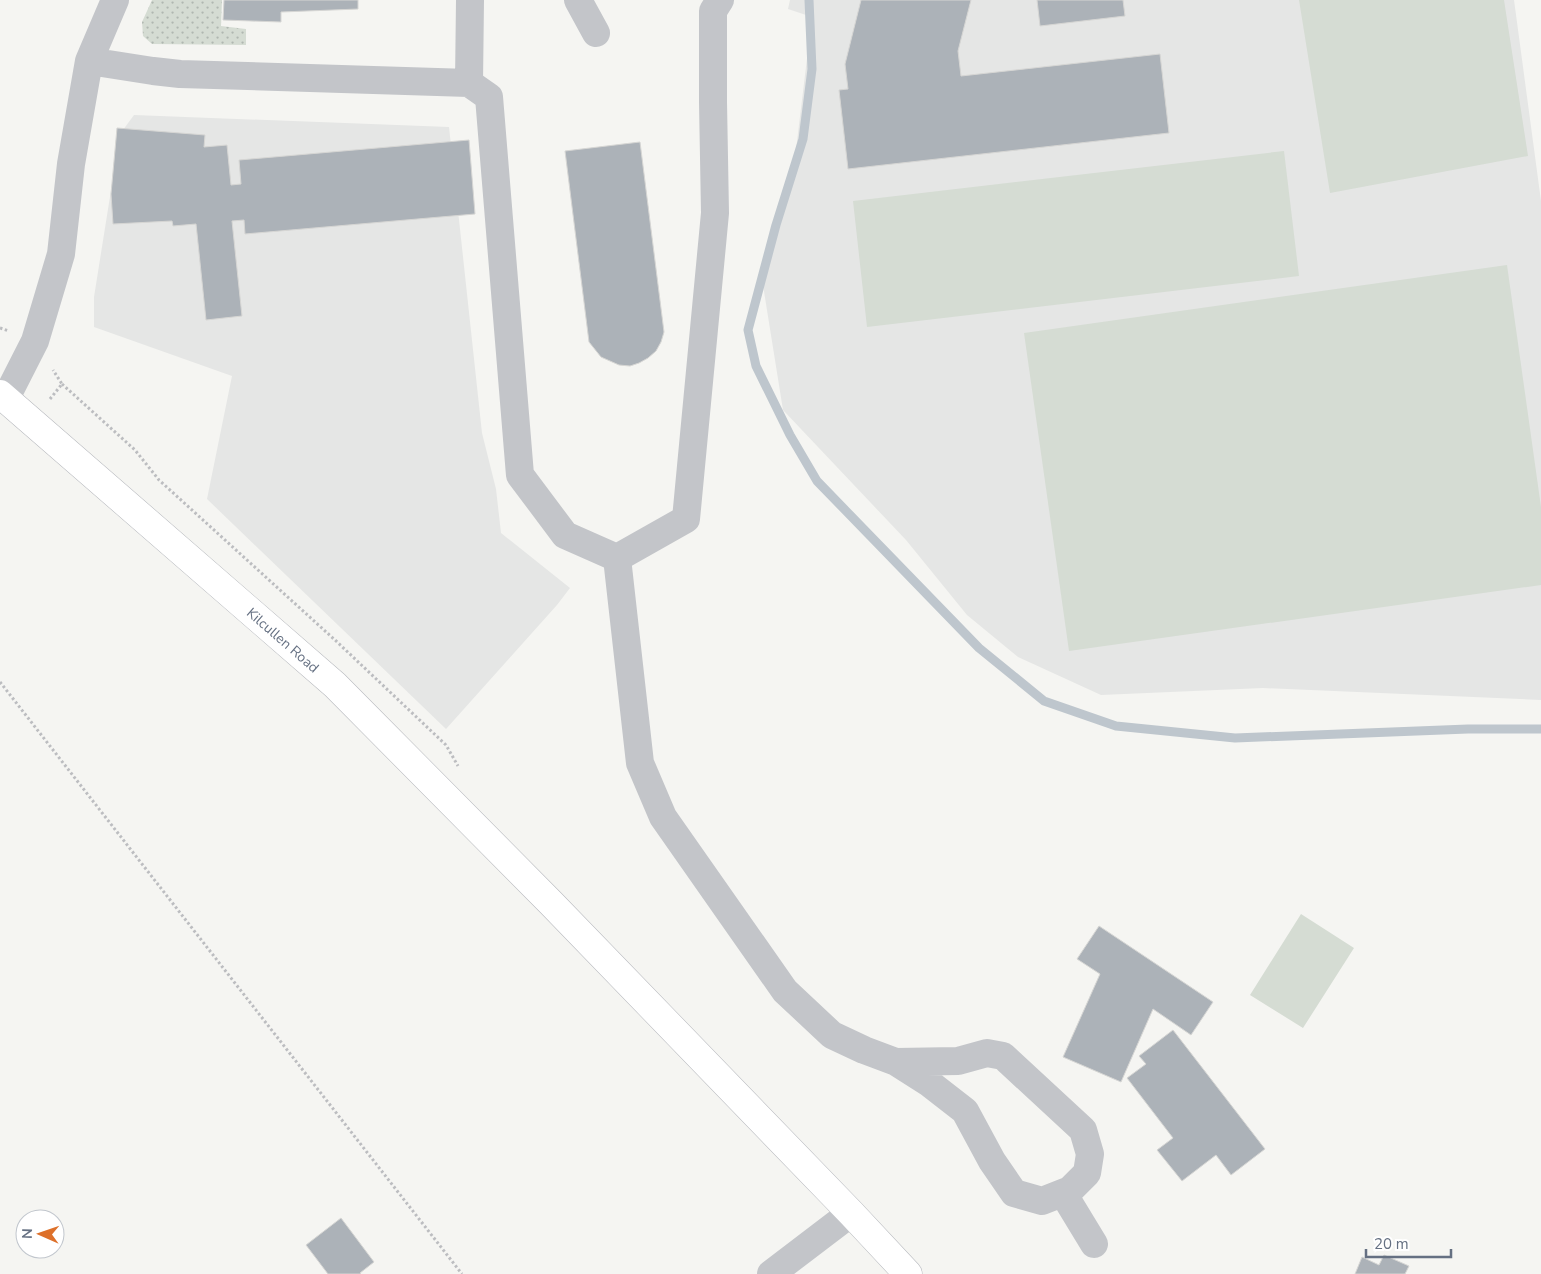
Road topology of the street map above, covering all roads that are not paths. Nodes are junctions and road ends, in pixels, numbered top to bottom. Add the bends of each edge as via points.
1 (115, 0) edge
2 (470, 0) edge
3 (578, 0) edge
4 (711, 4) edge
5 (596, 33) dead end
6 (89, 61) junction
7 (469, 83) junction
8 (3, 396) edge
9 (617, 558) junction
10 (896, 1062) junction
11 (1063, 1193) junction
12 (851, 1213) junction
13 (1094, 1244) dead end
14 (771, 1274) edge
15 (908, 1274) edge

1 - 6 street
2 - 7 street
3 - 5 street
4 - 9 street via 715,214 686,519
6 - 7 street via 180,74
6 - 8 street via 71,164 61,254 36,341
7 - 9 street via 488,97 520,475 565,535
8 - 12 main road, Kilcullen Road via 335,685
9 - 10 street via 640,763 663,817 785,991 832,1035
10 - 11 street via 965,1111 1014,1193 1042,1201
10 - 11 street via 958,1061 988,1053 1003,1056 1083,1130 1090,1154 1087,1173
11 - 13 street
12 - 14 street
12 - 15 main road, Kilcullen Road

